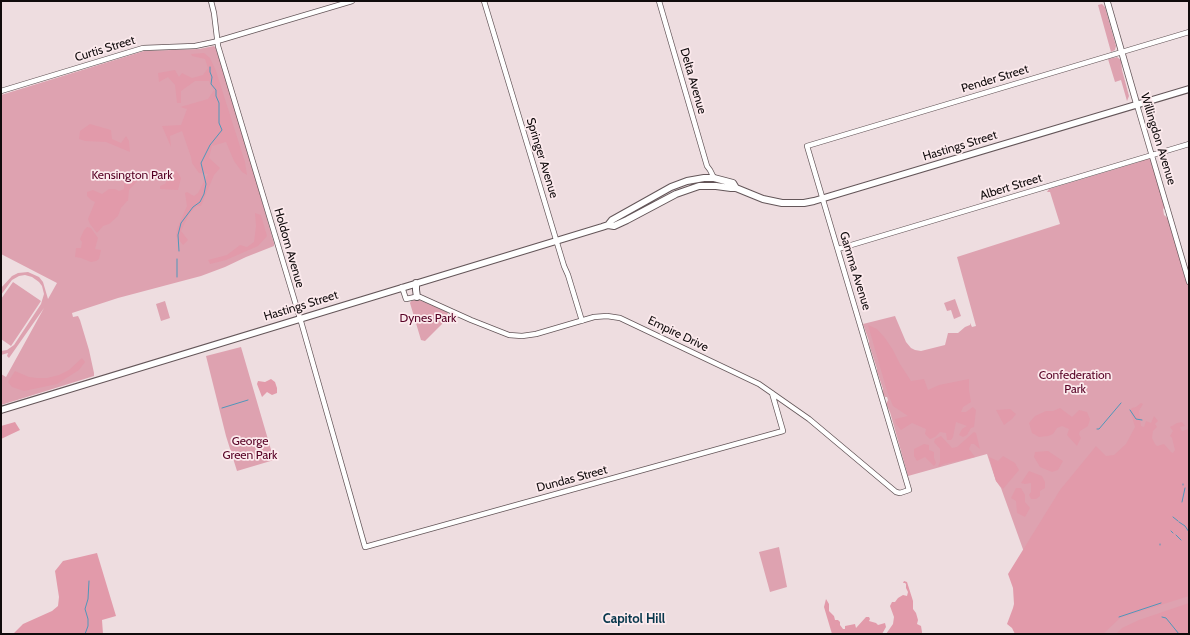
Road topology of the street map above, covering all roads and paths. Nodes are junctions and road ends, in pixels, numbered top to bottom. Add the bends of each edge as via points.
1 (210, 1) edge
2 (352, 1) edge
3 (484, 1) edge
4 (659, 1) edge
5 (1107, 1) edge
6 (1189, 32) edge
7 (217, 42) junction
8 (1122, 52) junction
9 (1189, 88) edge
10 (1, 91) edge
11 (1137, 104) junction
12 (1189, 144) edge
13 (808, 146) joint
14 (1152, 155) junction
15 (707, 166) junction
16 (704, 178) junction
17 (714, 178) junction
18 (736, 188) junction
19 (824, 198) junction
20 (608, 224) junction
21 (556, 241) junction
22 (838, 249) junction
23 (1189, 282) edge
24 (416, 283) junction
25 (402, 287) junction
26 (418, 297) junction
27 (300, 319) junction
28 (582, 321) junction
29 (772, 393) junction
30 (1, 410) edge
31 (909, 490) joint
32 (365, 547) joint

1 - 7 street, Holdom Avenue via 214,12
2 - 7 street, Curtis Street
3 - 21 street, Springer Avenue
4 - 15 street, Delta Avenue
5 - 8 main road, Willingdon Avenue
6 - 8 street, Pender Street
7 - 10 street, Curtis Street via 195,46 143,48
7 - 27 street, Holdom Avenue
8 - 11 main road, Willingdon Avenue
8 - 13 street, Pender Street
9 - 11 main road, Hastings Street
11 - 14 street, Willingdon Avenue
11 - 19 main road, Hastings Street
12 - 14 street, Albert Street
13 - 19 street, Gamma Avenue
14 - 22 street, Albert Street
14 - 23 street, Willingdon Avenue
15 - 16 street
15 - 17 street, Delta Avenue
16 - 17 main road, Hastings Street
16 - 20 main road, Hastings Street via 677,184
17 - 18 main road, Hastings Street via 733,183
18 - 19 main road, Hastings Street via 782,202 804,203
18 - 20 main road, Hastings Street via 690,188 614,226
19 - 22 street, Gamma Avenue
20 - 21 main road, Hastings Street
21 - 24 main road, Hastings Street
21 - 28 street, Springer Avenue
22 - 31 street, Gamma Avenue
24 - 25 main road, Hastings Street
24 - 26 main road
25 - 26 street via 406,299
25 - 27 main road, Hastings Street
26 - 28 street, Empire Drive via 510,335 532,335
27 - 30 main road, Hastings Street
27 - 32 street, Holdom Avenue
28 - 29 street, Empire Drive via 594,317 620,318 751,380
29 - 31 street, Empire Drive via 808,419 896,492
29 - 32 street, Dundas Street via 783,431

